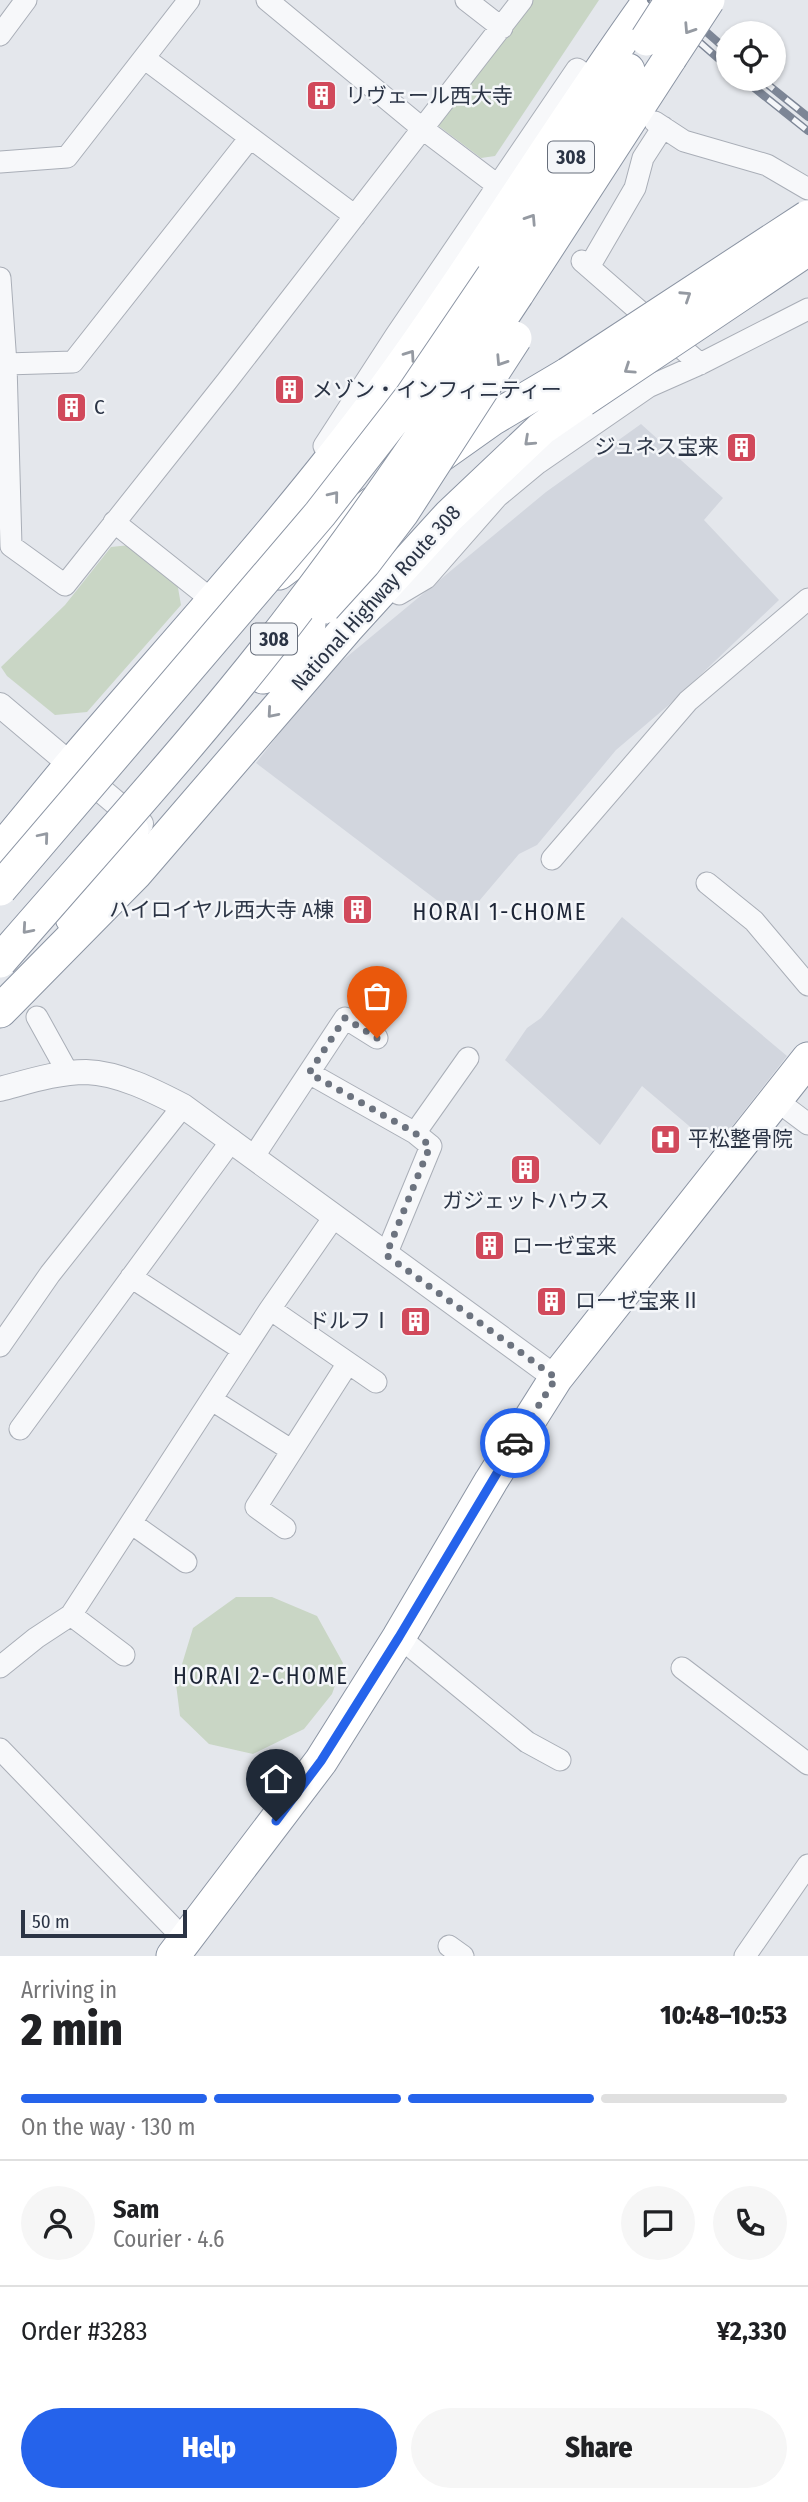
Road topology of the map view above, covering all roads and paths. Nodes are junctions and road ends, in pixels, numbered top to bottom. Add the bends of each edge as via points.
1 (26, 0) edge
2 (189, 0) edge
3 (267, 0) edge
4 (466, 0) edge
5 (522, 0) edge
6 (650, 0) edge
7 (672, 0) edge
8 (708, 0) edge
9 (502, 28) junction
10 (0, 35) edge
11 (649, 42) junction
12 (144, 58) junction
13 (581, 72) dead end
14 (423, 129) junction
15 (249, 139) junction
16 (0, 162) edge
17 (501, 187) junction
18 (808, 189) edge
19 (355, 216) junction
20 (808, 218) edge
21 (808, 249) edge
22 (0, 278) edge
23 (516, 291) junction
24 (808, 309) edge
25 (6, 364) junction
26 (700, 364) junction
27 (575, 387) junction
28 (492, 419) junction
29 (114, 522) junction
30 (239, 569) junction
31 (385, 586) junction
32 (808, 599) edge
33 (212, 600) junction
34 (0, 705) edge
35 (70, 766) junction
36 (138, 822) junction
37 (164, 841) junction
38 (0, 851) edge
39 (552, 859) dead end
40 (707, 883) dead end
41 (0, 889) edge
42 (0, 927) edge
43 (0, 961) edge
44 (37, 975) junction
45 (808, 985) edge
46 (0, 1011) edge
47 (37, 1017) dead end
48 (377, 1038) dead end
49 (468, 1058) dead end
50 (808, 1059) edge
51 (68, 1073) junction
52 (309, 1073) junction
53 (0, 1089) edge
54 (776, 1100) junction
55 (183, 1106) junction
56 (808, 1124) edge
57 (415, 1133) junction
58 (232, 1140) junction
59 (254, 1156) junction
60 (334, 1217) junction
61 (386, 1255) junction
62 (131, 1277) junction
63 (270, 1309) junction
64 (0, 1346) edge
65 (243, 1350) junction
66 (348, 1363) junction
67 (556, 1378) junction
68 (376, 1382) dead end
69 (212, 1400) junction
70 (20, 1429) dead end
71 (292, 1450) junction
72 (131, 1523) junction
73 (285, 1528) dead end
74 (186, 1562) dead end
75 (71, 1615) junction
76 (399, 1637) junction
77 (124, 1655) dead end
78 (0, 1667) edge
79 (682, 1668) dead end
80 (0, 1749) edge
81 (560, 1760) dead end
82 (808, 1764) edge
83 (808, 1866) edge
84 (180, 1949) edge
85 (745, 1956) edge

1 - 10 street
2 - 12 street
3 - 14 street
4 - 9 street
5 - 9 street
6 - 11 highway
7 - 11 highway, 308, bridge
8 -> 11 highway, 308, bridge
9 - 14 street
11 - 23 highway, 308
30 -> 11 highway via 383,392 555,136
12 - 15 street
12 - 16 street via 67,157
13 - 17 street via 577,69
14 - 17 street
14 - 19 street
15 - 19 street
15 - 25 street via 73,362
17 - 30 street
18 - 26 street via 767,165 684,141 659,124 635,188 586,264
19 - 29 street
27 -> 20 highway, National Highway Route 308 / 308, bridge
21 -> 27 highway, National Highway Route 308 / 308, bridge
22 - 25 street
23 -> 36 highway, bridge via 402,513
41 -> 23 highway, 308, bridge via 320,514 411,397
23 -> 43 highway, 308, bridge via 367,518 299,608
24 - 26 street
25 - 29 street via 11,546 65,585
26 - 31 street via 648,387 538,464 497,497 426,578 399,594
27 - 28 highway, National Highway Route 308 / 308
27 -> 31 highway, National Highway Route 308 / 308 via 541,429 449,516
28 - 35 highway, National Highway Route 308 / 308 via 330,534 214,624
28 - 42 highway, 308 via 392,504 264,626
29 - 33 street
30 - 33 highway
31 -> 37 highway, National Highway Route 308 / 308
32 - 39 street via 688,701
33 - 35 highway
34 - 35 street
35 - 36 street
35 - 38 highway, National Highway Route 308 / 308
36 - 37 street
36 - 44 highway via 112,855
37 - 44 highway, National Highway Route 308 / 308
40 - 45 street via 754,921
44 - 46 highway, National Highway Route 308 / 308
47 - 51 street
48 - 52 street via 345,1018
49 - 57 street
50 - 54 highway
51 - 53 street
51 - 55 street via 99,1073 153,1090
52 - 57 street
52 - 59 street
54 - 56 street
54 - 67 highway
55 - 58 street
55 - 64 street via 50,1274
57 - 61 street via 430,1146
58 - 59 street
58 - 62 street
59 - 60 street
60 - 61 street
60 - 63 street
61 - 67 street
62 - 65 street
62 - 70 street
63 - 65 street
63 - 66 street
65 - 69 street
66 - 68 street
66 - 71 street
67 - 76 highway
69 - 71 street
69 - 72 street
71 - 73 street via 256,1507
72 - 74 street
72 - 75 street
75 - 77 street
75 - 78 street
76 - 81 street via 527,1742
76 - 84 highway via 321,1761
79 - 82 street
80 - 84 street
83 - 85 street

